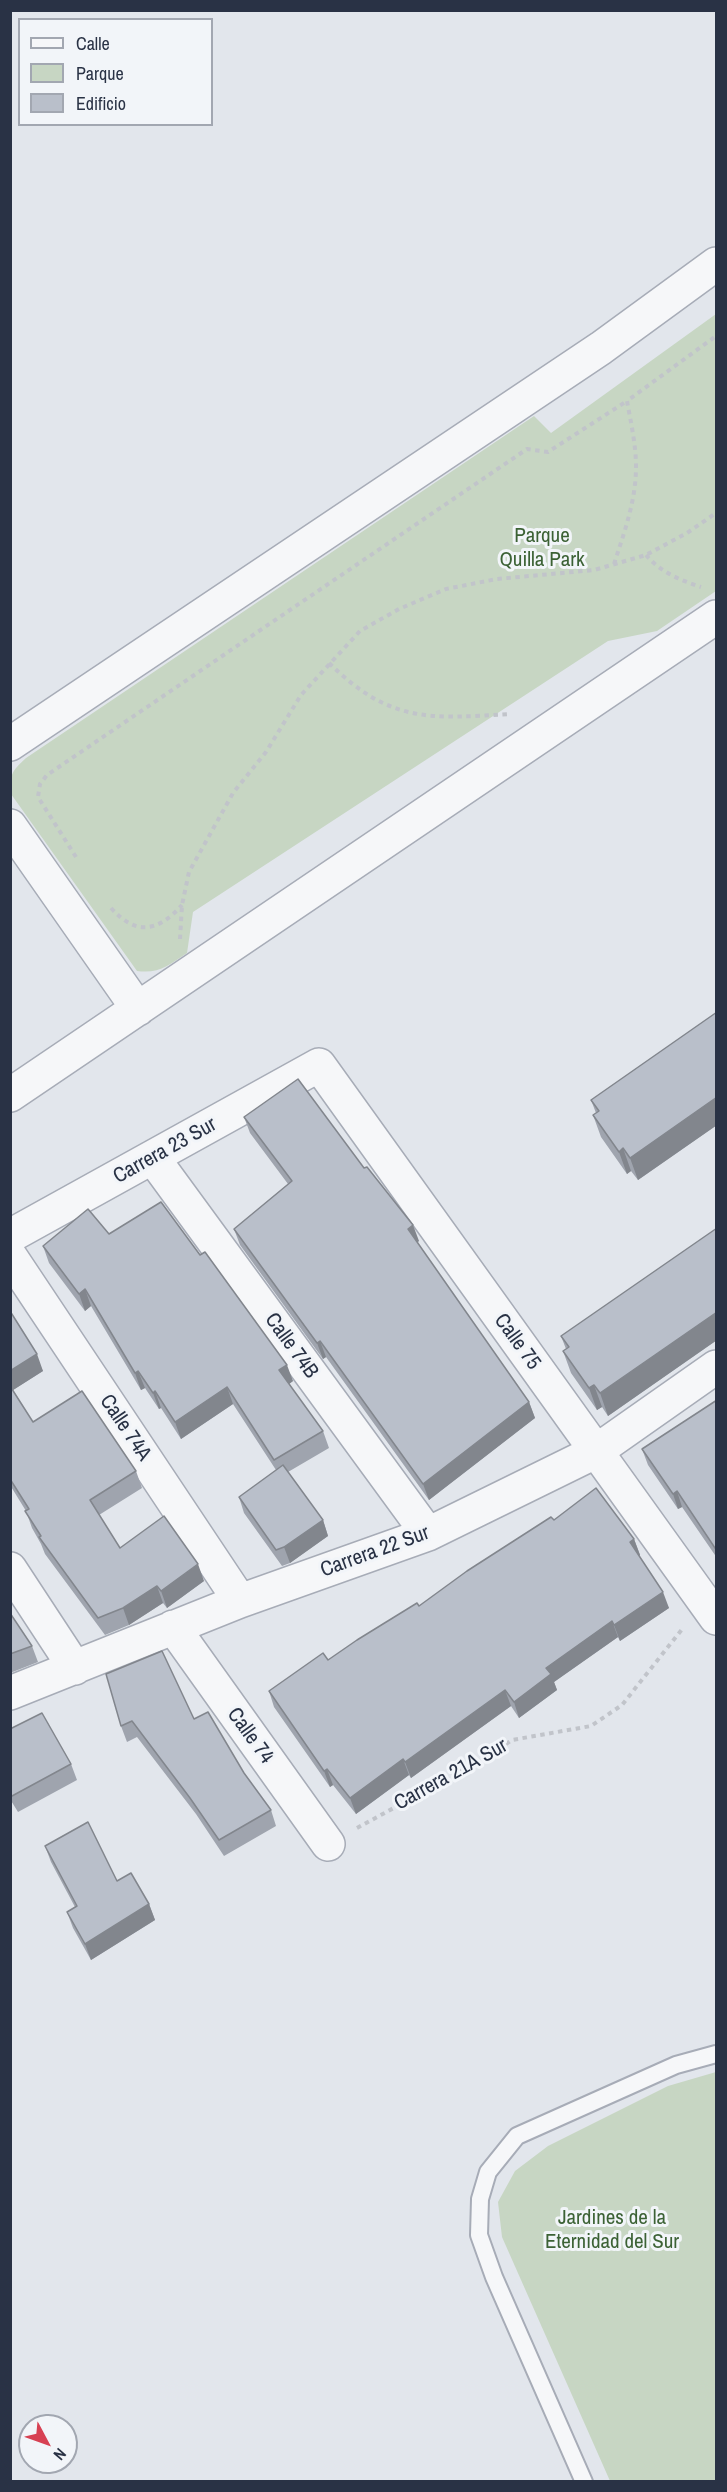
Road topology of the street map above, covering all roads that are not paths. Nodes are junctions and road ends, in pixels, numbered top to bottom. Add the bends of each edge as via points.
1 (717, 264) edge
2 (712, 603) edge
3 (10, 744) edge
4 (10, 826) edge
5 (138, 1009) junction
6 (319, 1065) joint
7 (10, 1095) edge
8 (153, 1158) junction
9 (10, 1236) edge
10 (10, 1256) edge
11 (717, 1367) edge
12 (595, 1452) junction
13 (428, 1534) junction
14 (10, 1569) edge
15 (240, 1601) junction
16 (710, 1610) edge
17 (172, 1628) junction
18 (75, 1668) junction
19 (10, 1693) edge
20 (328, 1844) road end
21 (717, 2054) edge
22 (585, 2481) edge

1 - 3 street via 601,348
2 - 5 street
4 - 5 street
5 - 7 street
6 - 8 street, Carrera 23 Sur
6 - 12 street, Calle 75
8 - 9 street, Carrera 23 Sur
8 - 13 street, Calle 74B
10 - 15 street, Calle 74A
11 - 12 street, Carrera 22 Sur
12 - 13 street, Carrera 22 Sur
12 - 16 street, Calle 75
13 - 15 street, Carrera 22 Sur
14 - 18 street
15 - 17 street, Carrera 22 Sur
17 - 18 street, Carrera 22 Sur
17 - 20 street, Calle 74
18 - 19 street, Carrera 22 Sur
21 - 22 lane via 676,2065 517,2136 488,2172 480,2199 479,2235

